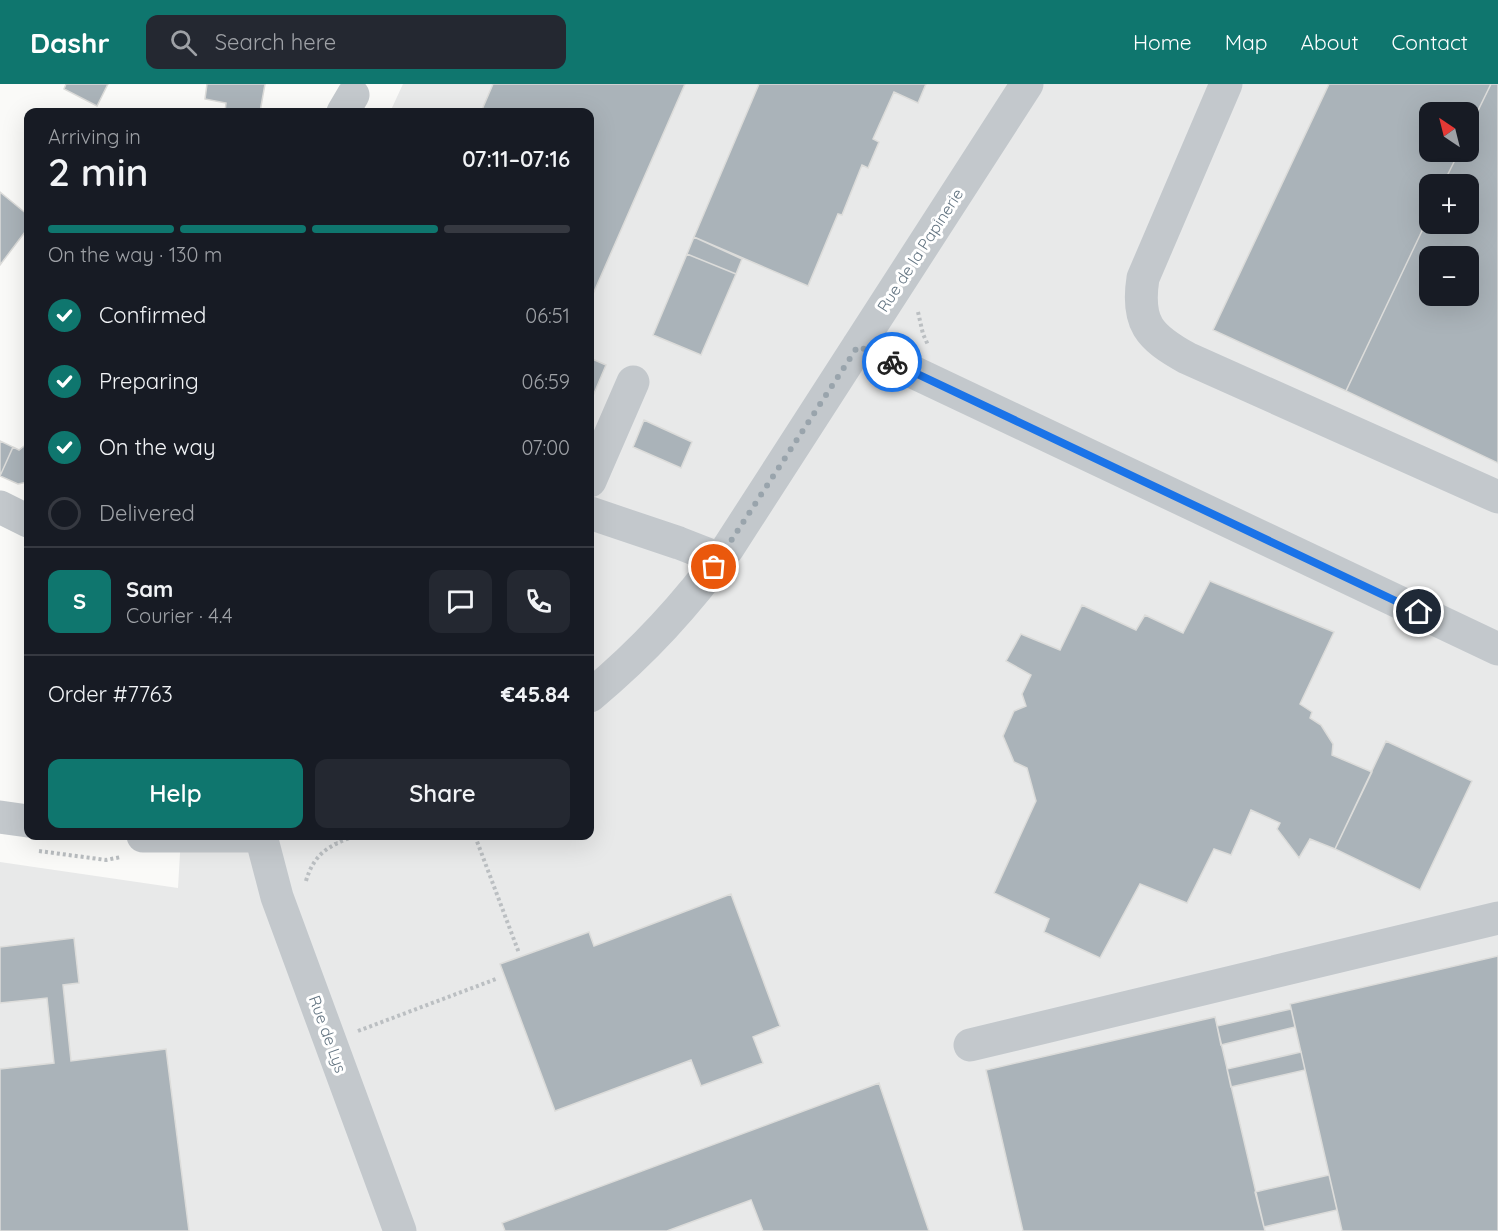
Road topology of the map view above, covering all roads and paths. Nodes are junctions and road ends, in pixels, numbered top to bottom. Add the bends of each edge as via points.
1 (1027, 84) edge
2 (1226, 84) edge
3 (858, 346) junction
4 (633, 382) dead end
5 (594, 472) edge
6 (1498, 497) edge
7 (0, 507) edge
8 (594, 514) edge
9 (24, 519) edge
10 (720, 559) junction
11 (1498, 649) edge
12 (594, 693) edge
13 (0, 817) edge
14 (24, 831) edge
15 (44, 840) edge
16 (203, 840) edge
17 (262, 840) edge
18 (335, 840) edge
19 (477, 840) edge
20 (336, 843) dead end
21 (135, 846) edge
22 (1498, 918) edge
23 (519, 952) dead end
24 (496, 979) dead end
25 (351, 1034) dead end
26 (970, 1045) dead end
27 (400, 1231) edge

1 - 3 street, Rue de la Papinerie
2 - 6 street via 1143,278 1139,300 1142,320 1167,347 1193,361
3 - 10 street, Rue de la Papinerie
3 - 11 street
4 - 5 street
7 - 9 street
8 - 10 street
10 - 12 street, Rue de la Papinerie via 654,639
13 - 14 street
15 - 21 path via 106,860
16 - 21 street
17 - 27 street, Rue de Lys via 277,897
18 - 20 path
19 - 23 path
22 - 26 street
24 - 25 path

